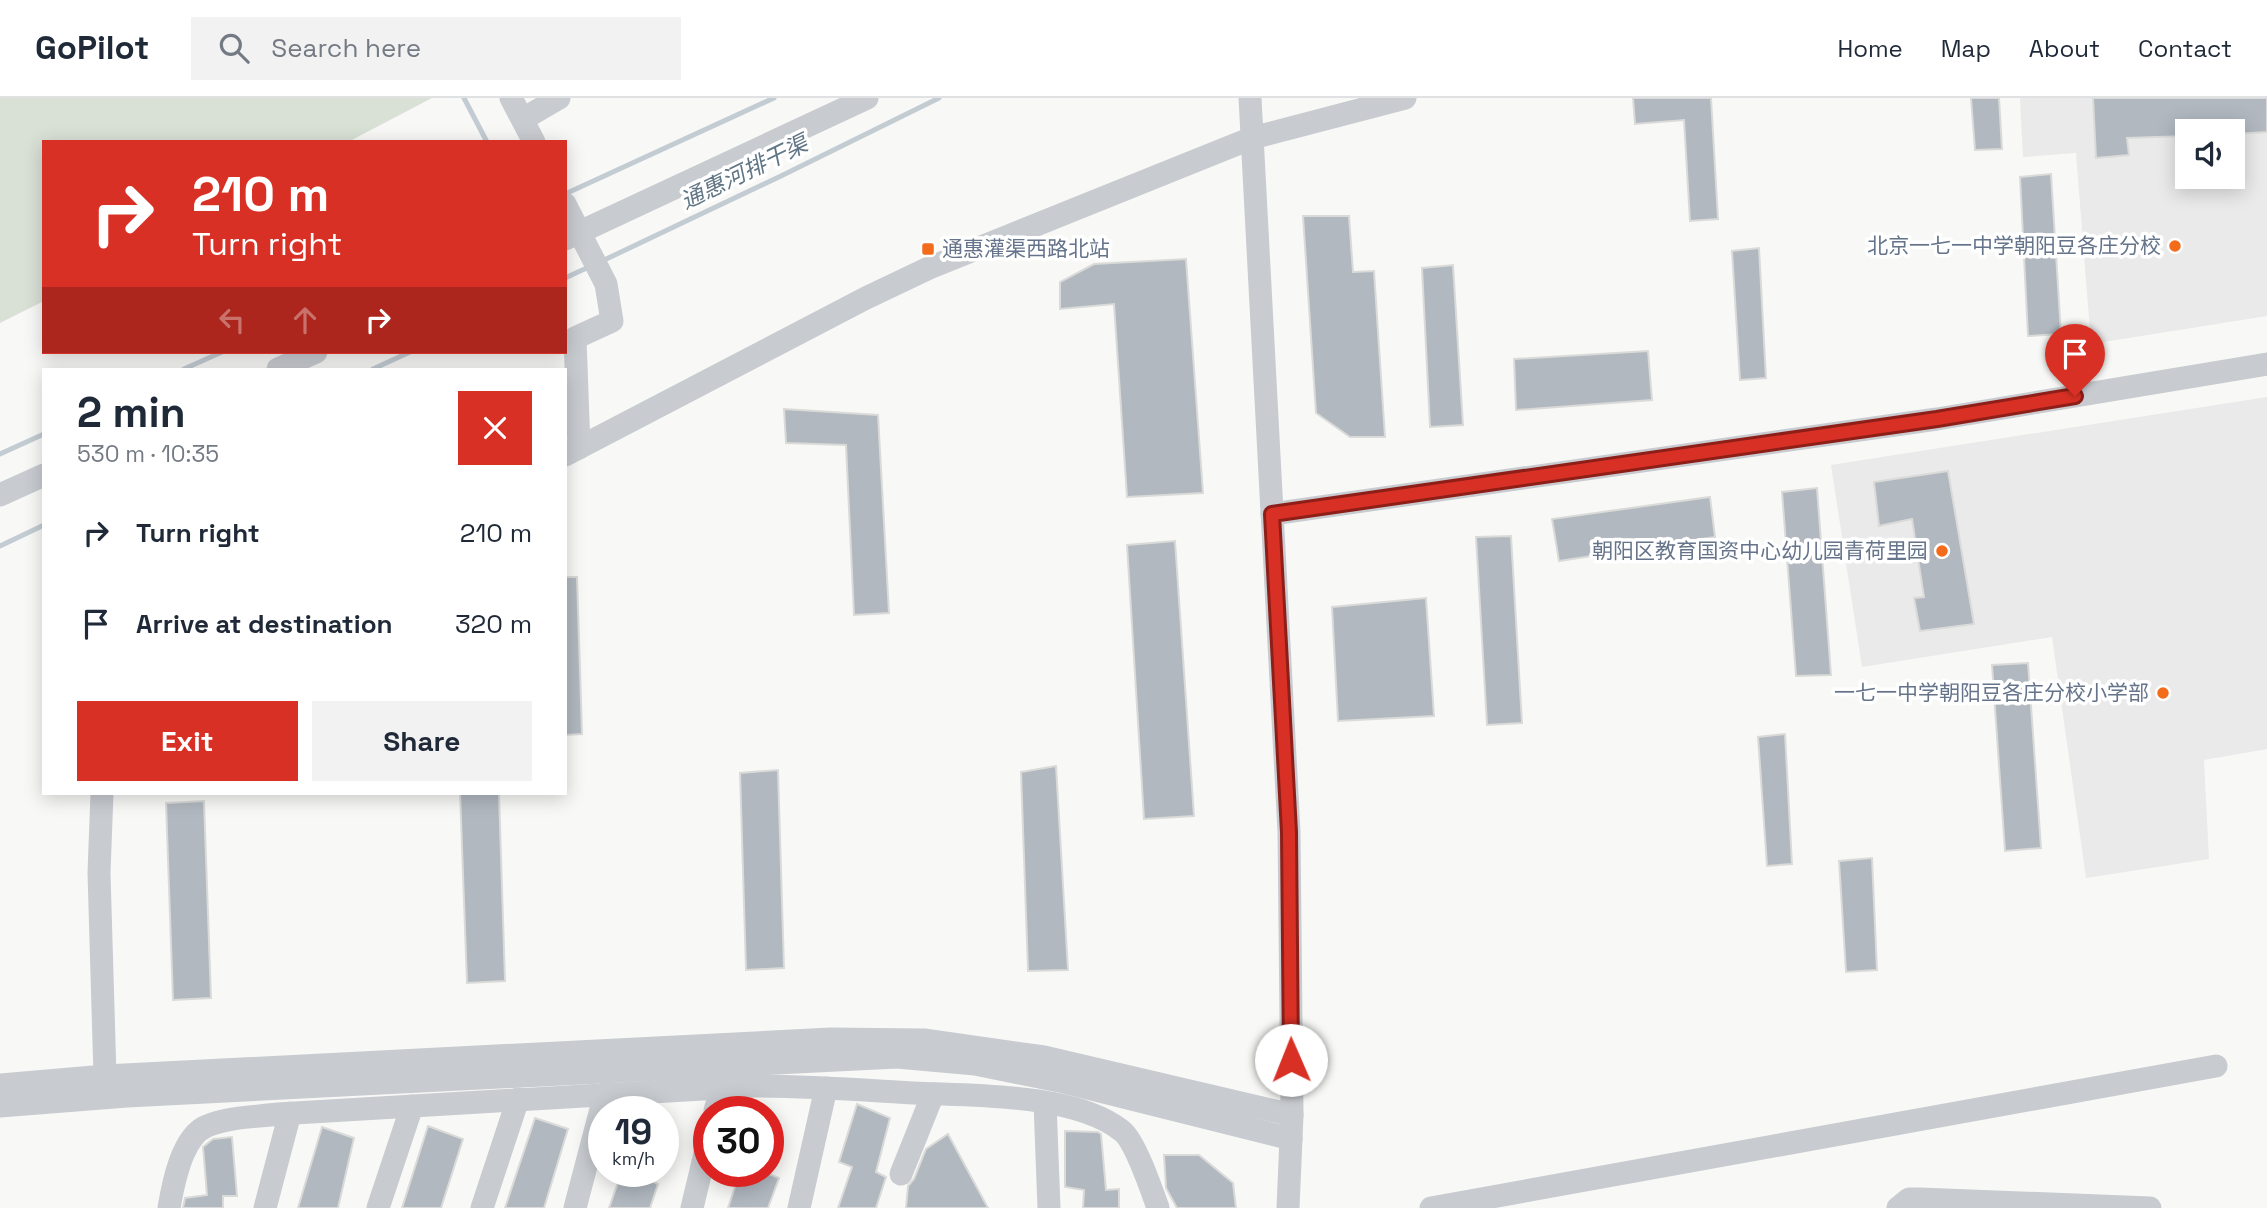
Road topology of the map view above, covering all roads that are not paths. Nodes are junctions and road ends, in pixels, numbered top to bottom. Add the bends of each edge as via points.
1 (511, 98) edge
2 (558, 98) edge
3 (867, 98) edge
4 (1250, 98) edge
5 (1405, 98) edge
6 (523, 119) junction
7 (1252, 138) junction
8 (533, 140) edge
9 (574, 228) edge
10 (312, 354) edge
11 (2267, 364) edge
12 (280, 368) edge
13 (572, 452) edge
14 (42, 476) edge
15 (0, 495) edge
16 (1272, 514) junction
17 (102, 795) edge
18 (2216, 1066) dead end
19 (105, 1076) junction
20 (0, 1085) edge
21 (720, 1088) junction
22 (826, 1088) junction
23 (606, 1094) junction
24 (933, 1094) junction
25 (718, 1096) edge
26 (518, 1099) junction
27 (1045, 1103) junction
28 (0, 1105) edge
29 (412, 1106) junction
30 (290, 1113) junction
31 (1292, 1115) junction
32 (1291, 1139) junction
33 (901, 1174) dead end
34 (697, 1187) edge
35 (2061, 1206) edge
36 (169, 1208) edge
37 (265, 1208) edge
38 (378, 1208) edge
39 (482, 1208) edge
40 (575, 1208) edge
41 (692, 1208) edge
42 (799, 1208) edge
43 (1049, 1208) edge
44 (1158, 1208) edge
45 (1288, 1208) edge
46 (1432, 1208) edge
47 (1898, 1208) edge
48 (2150, 1208) edge

1 - 6 street
2 - 6 street
3 - 9 street
4 - 7 street
5 - 7 street
6 - 8 street
7 - 13 street via 929,268
7 - 16 street
9 - 13 street via 606,284 612,321 576,338
10 - 12 street
11 - 16 street via 1937,419
14 - 15 street
16 - 31 street via 1289,832
17 - 19 street via 99,873
18 - 46 street
19 - 20 street
19 - 31 street via 831,1039 925,1040 1044,1057
21 - 22 street
21 - 23 street
21 - 25 street
22 - 24 street
22 - 42 street
23 - 26 street
23 - 40 street
24 - 27 street
24 - 33 street
26 - 29 street
26 - 39 street
27 - 43 street
27 - 44 street via 1104,1120 1124,1133
28 - 32 street via 897,1057 975,1064 1064,1082
29 - 30 street
29 - 38 street
30 - 36 street via 204,1126 187,1145
30 - 37 street
31 - 32 street
32 - 45 street
34 - 41 street
35 - 47 street via 1909,1199
35 - 48 street

